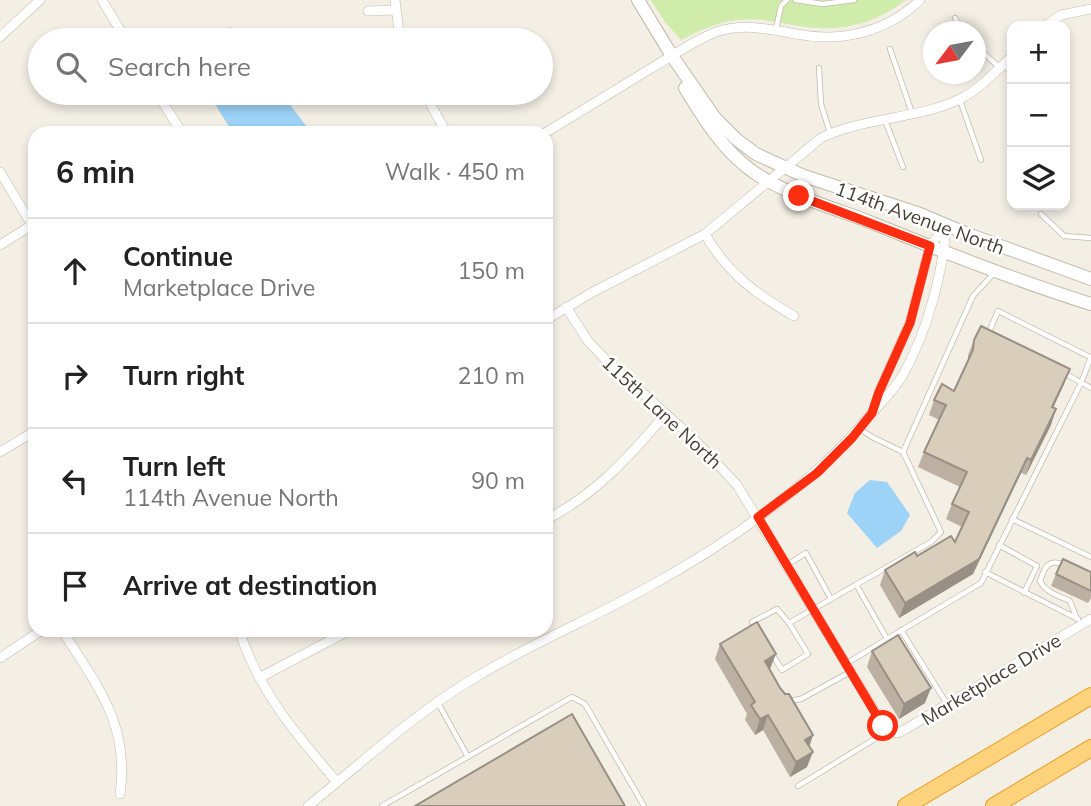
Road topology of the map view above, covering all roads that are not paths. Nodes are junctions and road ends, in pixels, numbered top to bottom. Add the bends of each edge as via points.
1 (40, 0) edge
2 (102, 0) edge
3 (638, 0) edge
4 (787, 0) edge
5 (795, 0) edge
6 (854, 0) edge
7 (920, 0) edge
8 (395, 5) edge
9 (1091, 9) edge
10 (368, 11) dead end
11 (955, 18) dead end
12 (957, 21) edge
13 (1052, 21) edge
14 (119, 28) edge
15 (398, 28) edge
16 (776, 30) junction
17 (0, 37) edge
18 (890, 49) dead end
19 (986, 54) edge
20 (672, 56) junction
21 (1007, 61) edge
22 (1002, 66) junction
23 (819, 68) dead end
24 (1007, 70) edge
25 (960, 99) junction
26 (164, 105) edge
27 (432, 105) edge
28 (912, 113) junction
29 (884, 119) junction
30 (178, 126) edge
31 (443, 126) edge
32 (553, 128) edge
33 (830, 133) junction
34 (981, 160) dead end
35 (782, 167) junction
36 (903, 167) dead end
37 (0, 172) edge
38 (767, 180) junction
39 (1041, 214) dead end
40 (28, 218) edge
41 (946, 226) junction
42 (28, 231) edge
43 (705, 234) junction
44 (1091, 238) edge
45 (0, 245) edge
46 (930, 246) junction
47 (945, 252) junction
48 (997, 270) junction
49 (1090, 276) edge
50 (1091, 304) edge
51 (566, 307) junction
52 (553, 315) edge
53 (794, 316) dead end
54 (1000, 338) edge
55 (1091, 357) edge
56 (1058, 370) edge
57 (1081, 383) junction
58 (1091, 387) edge
59 (872, 413) junction
60 (665, 415) junction
61 (860, 429) junction
62 (28, 435) edge
63 (0, 452) edge
64 (903, 452) junction
65 (553, 516) edge
66 (758, 517) junction
67 (1012, 519) junction
68 (999, 545) junction
69 (1091, 557) edge
70 (787, 565) junction
71 (1068, 567) edge
72 (985, 572) junction
73 (857, 586) junction
74 (1024, 593) junction
75 (831, 599) junction
76 (814, 609) junction
77 (1084, 620) edge
78 (789, 623) junction
79 (901, 630) junction
80 (758, 632) edge
81 (553, 635) edge
82 (32, 637) edge
83 (66, 637) edge
84 (243, 637) edge
85 (337, 637) edge
86 (548, 637) edge
87 (887, 639) junction
88 (770, 651) edge
89 (0, 658) edge
90 (848, 667) junction
91 (258, 678) junction
92 (1091, 696) edge
93 (438, 702) junction
94 (783, 704) edge
95 (947, 705) junction
96 (887, 731) junction
97 (1091, 748) edge
98 (468, 757) junction
99 (337, 782) junction
100 (798, 786) dead end
101 (120, 794) dead end
102 (308, 806) edge
103 (382, 806) edge
104 (644, 806) edge
105 (905, 806) edge
106 (994, 806) edge

1 - 17 street
2 - 14 street
3 - 20 street, 114th Avenue North
4 - 16 lane via 781,6
5 - 6 lane via 823,4
7 - 16 street via 890,23 852,35 821,38
8 - 10 street
8 - 15 street
9 - 13 street
11 - 12 lane
16 - 20 street via 737,27
18 - 28 lane
19 - 22 lane
20 - 32 street
20 - 35 street, 114th Avenue North via 727,132
20 - 38 street, 114th Avenue North via 710,128 731,153
21 - 22 street
22 - 24 lane
22 - 25 street
23 - 33 lane via 821,104
25 - 28 street
25 - 34 lane
26 - 30 street
27 - 31 street
28 - 29 street
29 - 33 street
29 - 36 lane
33 - 35 street
35 - 38 street
35 - 41 street, 114th Avenue North
37 - 40 street
38 - 43 street
38 - 46 street, 114th Avenue North
39 - 44 lane via 1064,236
41 - 46 street
41 - 47 street
41 - 49 street, 114th Avenue North
42 - 45 street
43 - 51 street
43 - 53 street via 742,282
46 - 47 street, 114th Avenue North
46 - 59 street via 910,323
47 - 48 street, 114th Avenue North
47 - 59 street via 921,340 888,398
48 - 50 street, 114th Avenue North
48 - 64 lane via 973,296
51 - 52 street
51 - 60 street, 115th Lane North via 604,358
54 - 55 lane via 988,331 998,311
55 - 57 lane
56 - 57 lane
57 - 58 lane
57 - 67 lane
59 - 61 street
60 - 65 street via 609,478
60 - 66 street, 115th Lane North via 724,469
61 - 64 lane
61 - 66 street via 817,473
62 - 63 street
64 - 73 lane via 941,532
66 - 70 street
66 - 81 street via 649,587
67 - 68 lane
67 - 69 lane
68 - 72 lane
68 - 74 lane via 1037,566
70 - 75 lane via 806,553
70 - 76 street
71 - 77 lane via 1049,562 1040,580 1042,586 1070,601
72 - 74 lane
72 - 79 lane via 981,583
73 - 75 lane
73 - 87 lane
74 - 77 lane
75 - 76 lane
76 - 78 lane
76 - 90 street
77 - 95 street, Marketplace Drive
78 - 80 lane via 777,609 752,622
78 - 88 lane via 808,654 782,670
79 - 87 lane
79 - 95 lane
82 - 89 street
83 - 101 street via 114,718 123,771
84 - 91 street
85 - 91 street
86 - 93 street
87 - 90 lane
90 - 94 lane via 801,699
90 - 96 street
91 - 99 street via 291,729
92 - 105 highway
93 - 98 lane
93 - 99 street
95 - 96 street, Marketplace Drive via 898,733
96 - 100 lane
97 - 106 highway
98 - 103 lane
98 - 104 lane via 572,697 585,704
99 - 102 street

